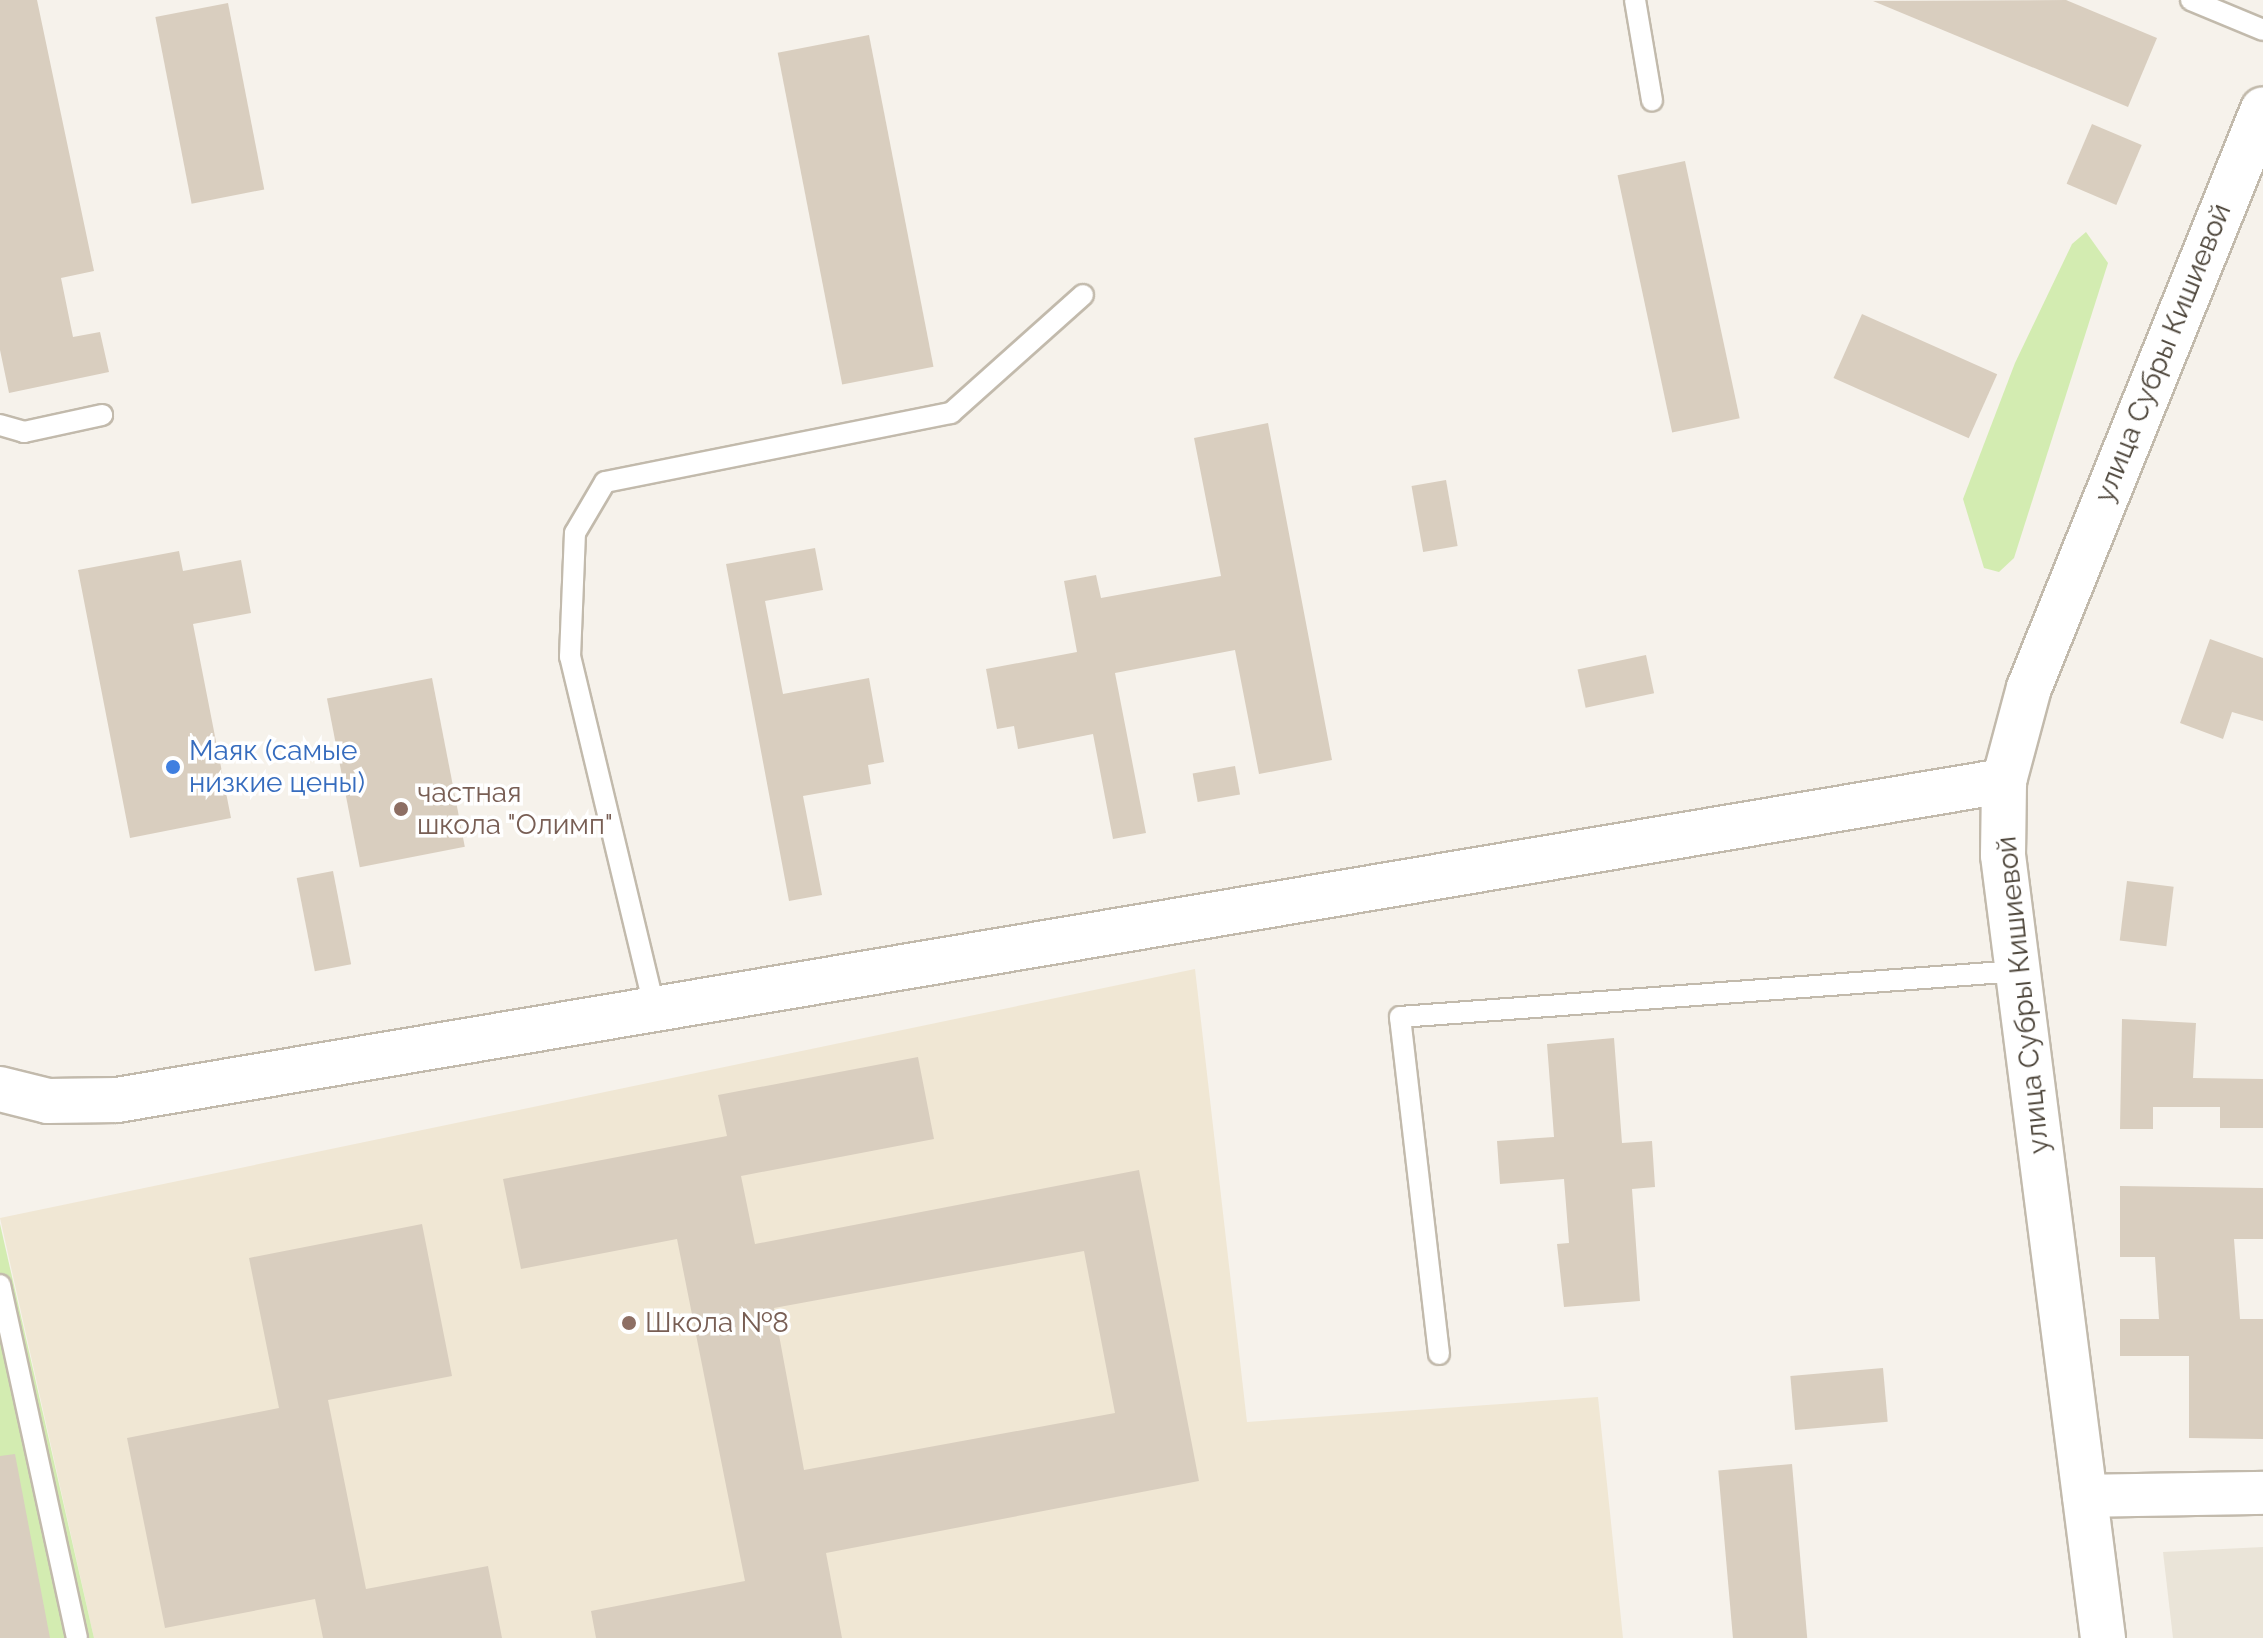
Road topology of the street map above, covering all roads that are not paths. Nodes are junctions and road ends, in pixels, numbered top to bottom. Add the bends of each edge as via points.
1 (1635, 0) edge
2 (2191, 0) edge
3 (2263, 30) edge
4 (1652, 101) dead end
5 (2263, 109) edge
6 (1083, 295) dead end
7 (102, 415) dead end
8 (0, 425) edge
9 (2004, 781) junction
10 (2018, 971) junction
11 (654, 1006) junction
12 (0, 1089) edge
13 (1, 1291) edge
14 (1439, 1354) dead end
15 (2263, 1493) edge
16 (2084, 1496) junction
17 (77, 1638) edge
18 (2103, 1638) edge

1 - 4 lane
2 - 3 lane
5 - 9 street, улица Субры Кишиевой via 2029,688
6 - 11 lane via 951,413 605,482 575,533 570,657
7 - 8 lane via 24,432
9 - 10 street, улица Субры Кишиевой via 2003,855
9 - 11 street
10 - 14 lane via 1400,1017
10 - 16 street, улица Субры Кишиевой
11 - 12 street via 117,1100 48,1101
13 - 17 lane
15 - 16 street
16 - 18 street, улица Субры Кишиевой

